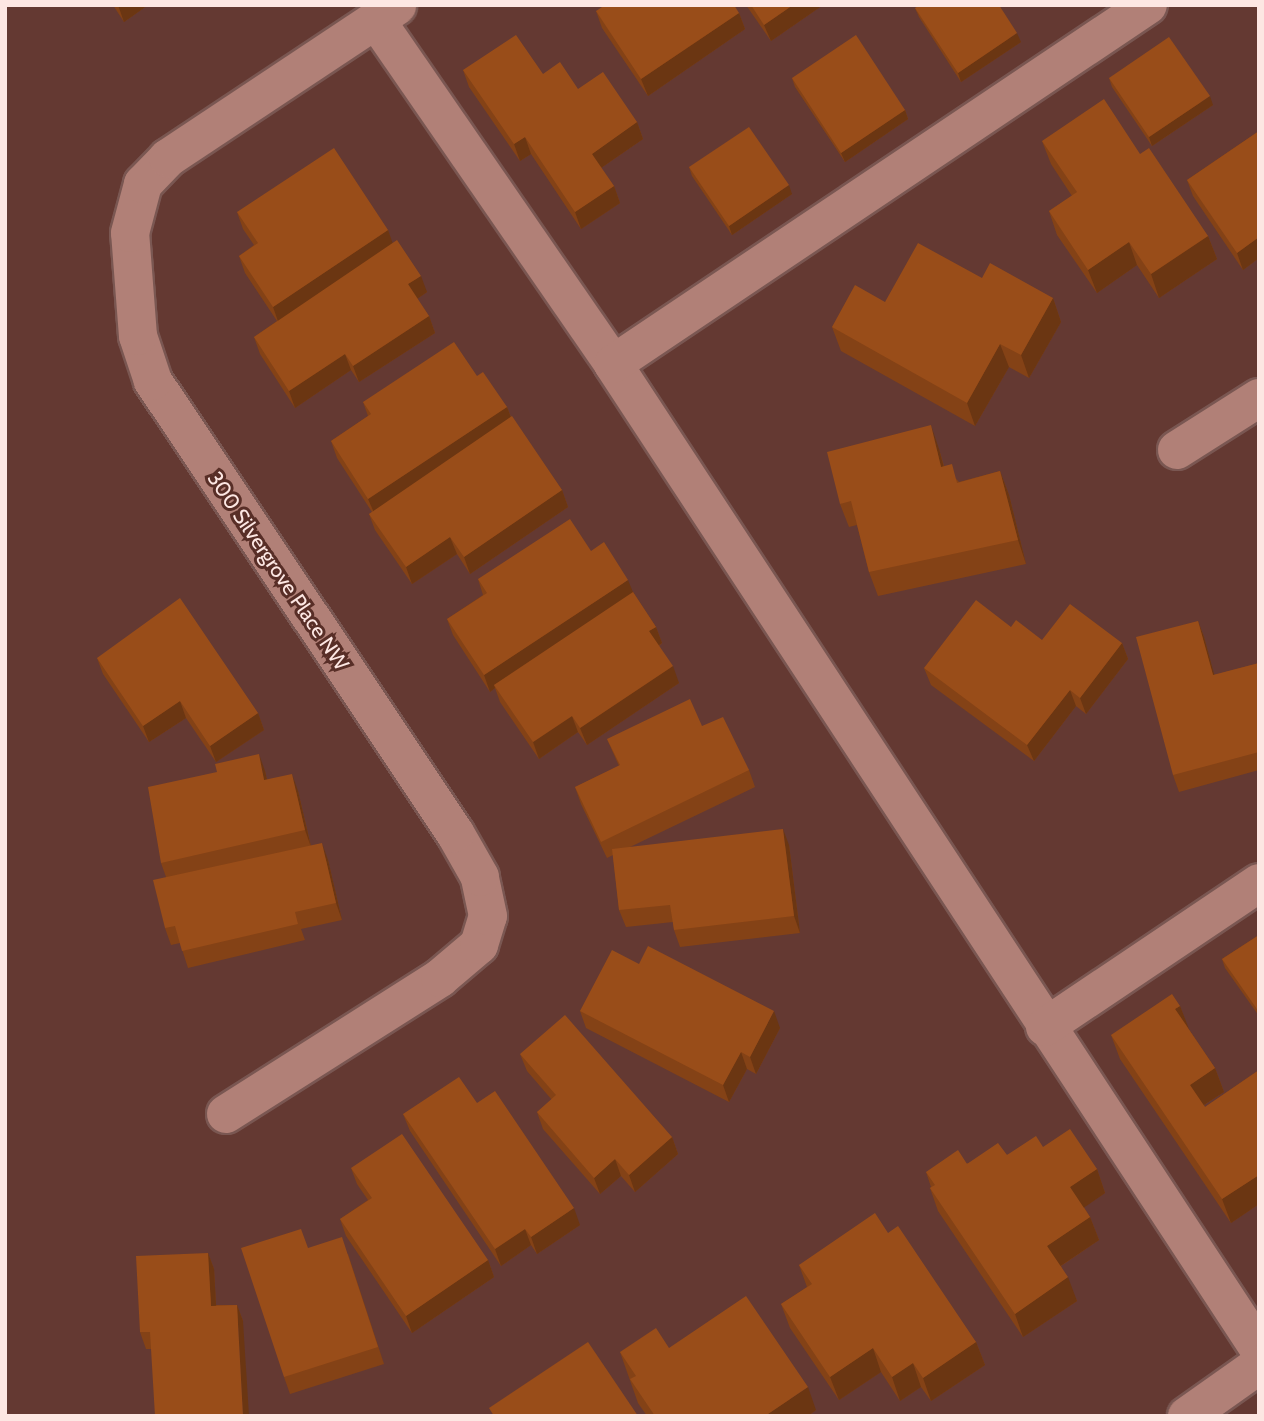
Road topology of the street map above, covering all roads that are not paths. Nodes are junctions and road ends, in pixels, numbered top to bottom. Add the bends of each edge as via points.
1 (1148, 5) edge
2 (387, 13) edge
3 (613, 364) junction
4 (1259, 398) edge
5 (1177, 450) dead end
6 (1259, 883) edge
7 (1045, 1027) junction
8 (226, 1114) dead end
9 (1259, 1349) edge
10 (1259, 1365) edge
11 (1187, 1416) edge

1 - 3 street
2 - 3 street
2 - 8 street, 300 Silvergrove Place NW via 168,158 143,184 130,233 138,336 153,381 186,434 454,833 480,877 488,916 479,945 440,978
3 - 7 street
4 - 5 street
6 - 7 street
7 - 9 street
10 - 11 street

